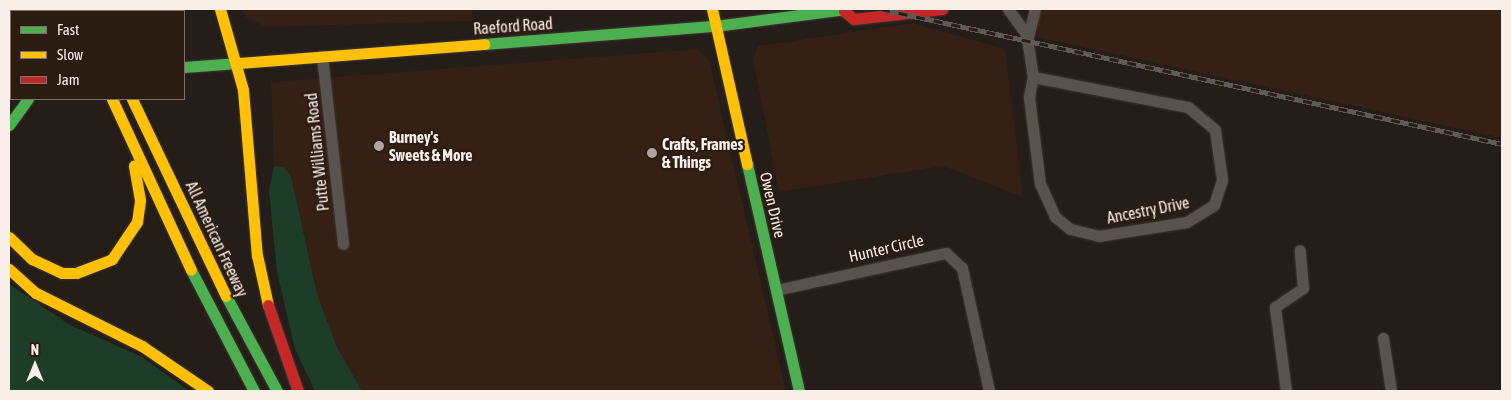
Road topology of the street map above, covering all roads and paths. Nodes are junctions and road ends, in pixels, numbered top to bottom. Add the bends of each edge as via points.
1 (220, 9) edge
2 (712, 9) edge
3 (942, 9) edge
4 (1008, 9) edge
5 (1035, 9) edge
6 (845, 10) edge
7 (715, 26) junction
8 (1027, 36) junction
9 (322, 56) junction
10 (238, 63) junction
11 (185, 67) edge
12 (1033, 77) junction
13 (27, 100) edge
14 (112, 100) edge
15 (132, 100) edge
16 (9, 125) edge
17 (124, 125) junction
18 (9, 237) edge
19 (343, 244) dead end
20 (1300, 250) dead end
21 (9, 269) edge
22 (776, 290) junction
23 (1383, 338) dead end
24 (208, 391) edge
25 (254, 391) edge
26 (277, 391) edge
27 (298, 391) edge
28 (799, 391) edge
29 (989, 391) edge
30 (1286, 391) edge
31 (1391, 391) edge

1 - 10 main road
2 - 7 main road, Owen Drive
3 - 6 main road, Raeford Road via 854,19
4 - 8 street, Ancestry Drive
5 - 8 street, Ancestry Drive
6 - 7 main road, Raeford Road
7 - 9 main road, Raeford Road
7 - 22 main road, Owen Drive
8 - 12 street, Ancestry Drive
9 - 10 main road, Raeford Road
9 - 19 street, Putte Williams Road
10 - 11 main road, Raeford Road
10 - 27 main road via 257,255 268,307
12 - 12 street, Ancestry Drive via 1029,97 1040,184 1055,217 1070,229 1098,236 1187,222 1214,205 1222,180 1214,130 1188,108
13 - 16 main road
14 - 17 main road
15 - 26 main road, All American Freeway
17 - 18 main road via 138,184 139,212 132,233 112,259 83,271 62,272 32,259
17 - 25 main road via 197,284
20 - 30 street via 1303,288 1275,307
21 - 24 main road via 36,293 142,346
22 - 28 main road, Owen Drive
22 - 29 street, Hunter Circle via 946,253 962,268
23 - 31 street

